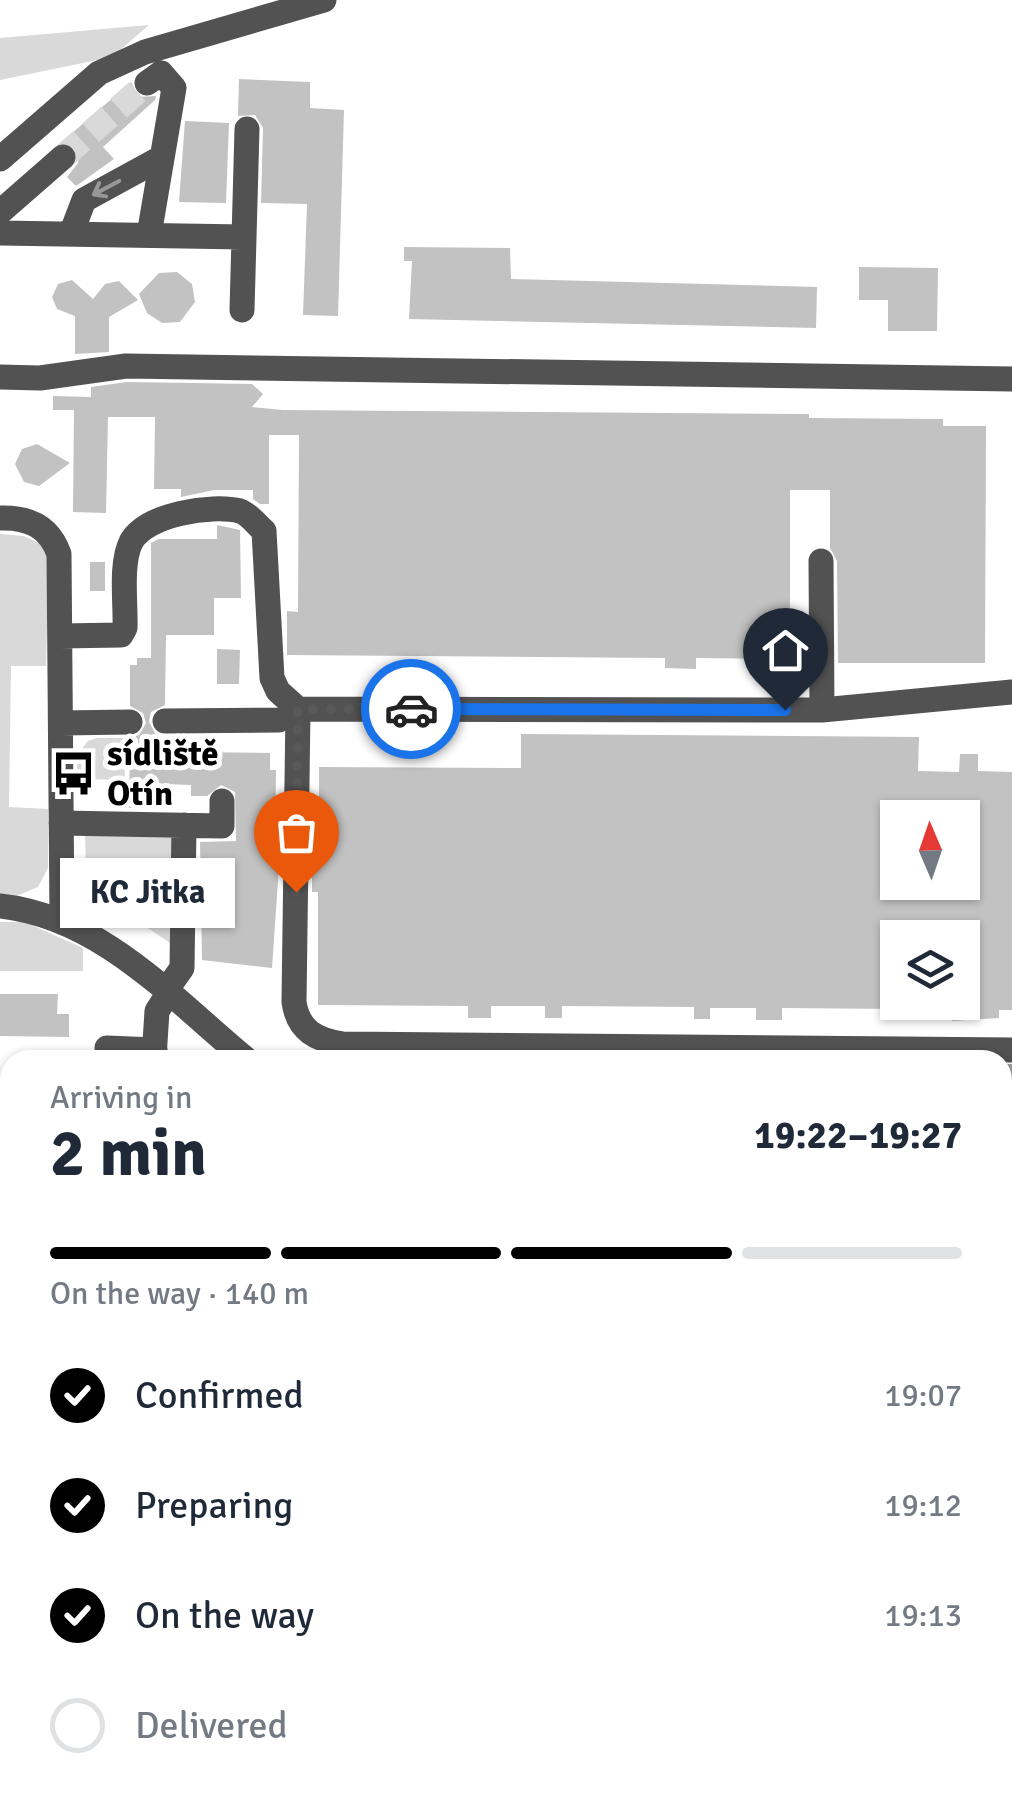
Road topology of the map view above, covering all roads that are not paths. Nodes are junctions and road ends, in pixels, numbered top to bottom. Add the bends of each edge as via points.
1 (324, 0) edge
2 (147, 83) dead end
3 (247, 130) dead end
4 (63, 157) tunnel mouth
5 (0, 159) edge
6 (159, 159) junction
7 (0, 212) edge
8 (0, 234) edge
9 (71, 234) junction
10 (150, 235) junction
11 (244, 236) junction
12 (242, 310) dead end
13 (0, 376) edge
14 (1012, 380) edge
15 (0, 518) edge
16 (821, 561) dead end
17 (60, 636) junction
18 (1012, 692) edge
19 (822, 710) junction
20 (288, 715) junction
21 (130, 722) dead end
22 (165, 722) dead end
23 (61, 723) junction
24 (222, 801) dead end
25 (62, 823) junction
26 (184, 825) junction
27 (0, 906) edge
28 (62, 919) junction
29 (166, 993) junction
30 (107, 1048) dead end
31 (123, 1050) edge
32 (154, 1050) edge
33 (235, 1050) edge
34 (1012, 1050) edge

1 - 5 street via 196,35 99,73
2 - 6 street via 161,73 174,88
3 - 11 street
4 - 7 street
6 -> 9 street via 84,200
6 - 10 street
8 - 9 street
9 - 10 street
10 - 11 street
11 - 12 street
13 - 14 street via 40,378 126,366
15 - 17 street via 32,522 54,540
16 - 19 street
17 - 20 street via 121,634 126,628 128,556 143,530 172,513 244,512 264,531 272,678
17 - 23 street
18 - 19 street
19 - 20 street
20 - 22 street
20 - 34 street via 294,1002 301,1025 316,1038 343,1044
21 - 23 street
23 - 25 street
24 - 26 street via 222,826
25 - 26 street
25 - 28 street
26 - 29 street via 182,968
27 - 28 street
28 - 29 street via 102,940
29 - 32 street
29 - 33 street
30 - 31 street

